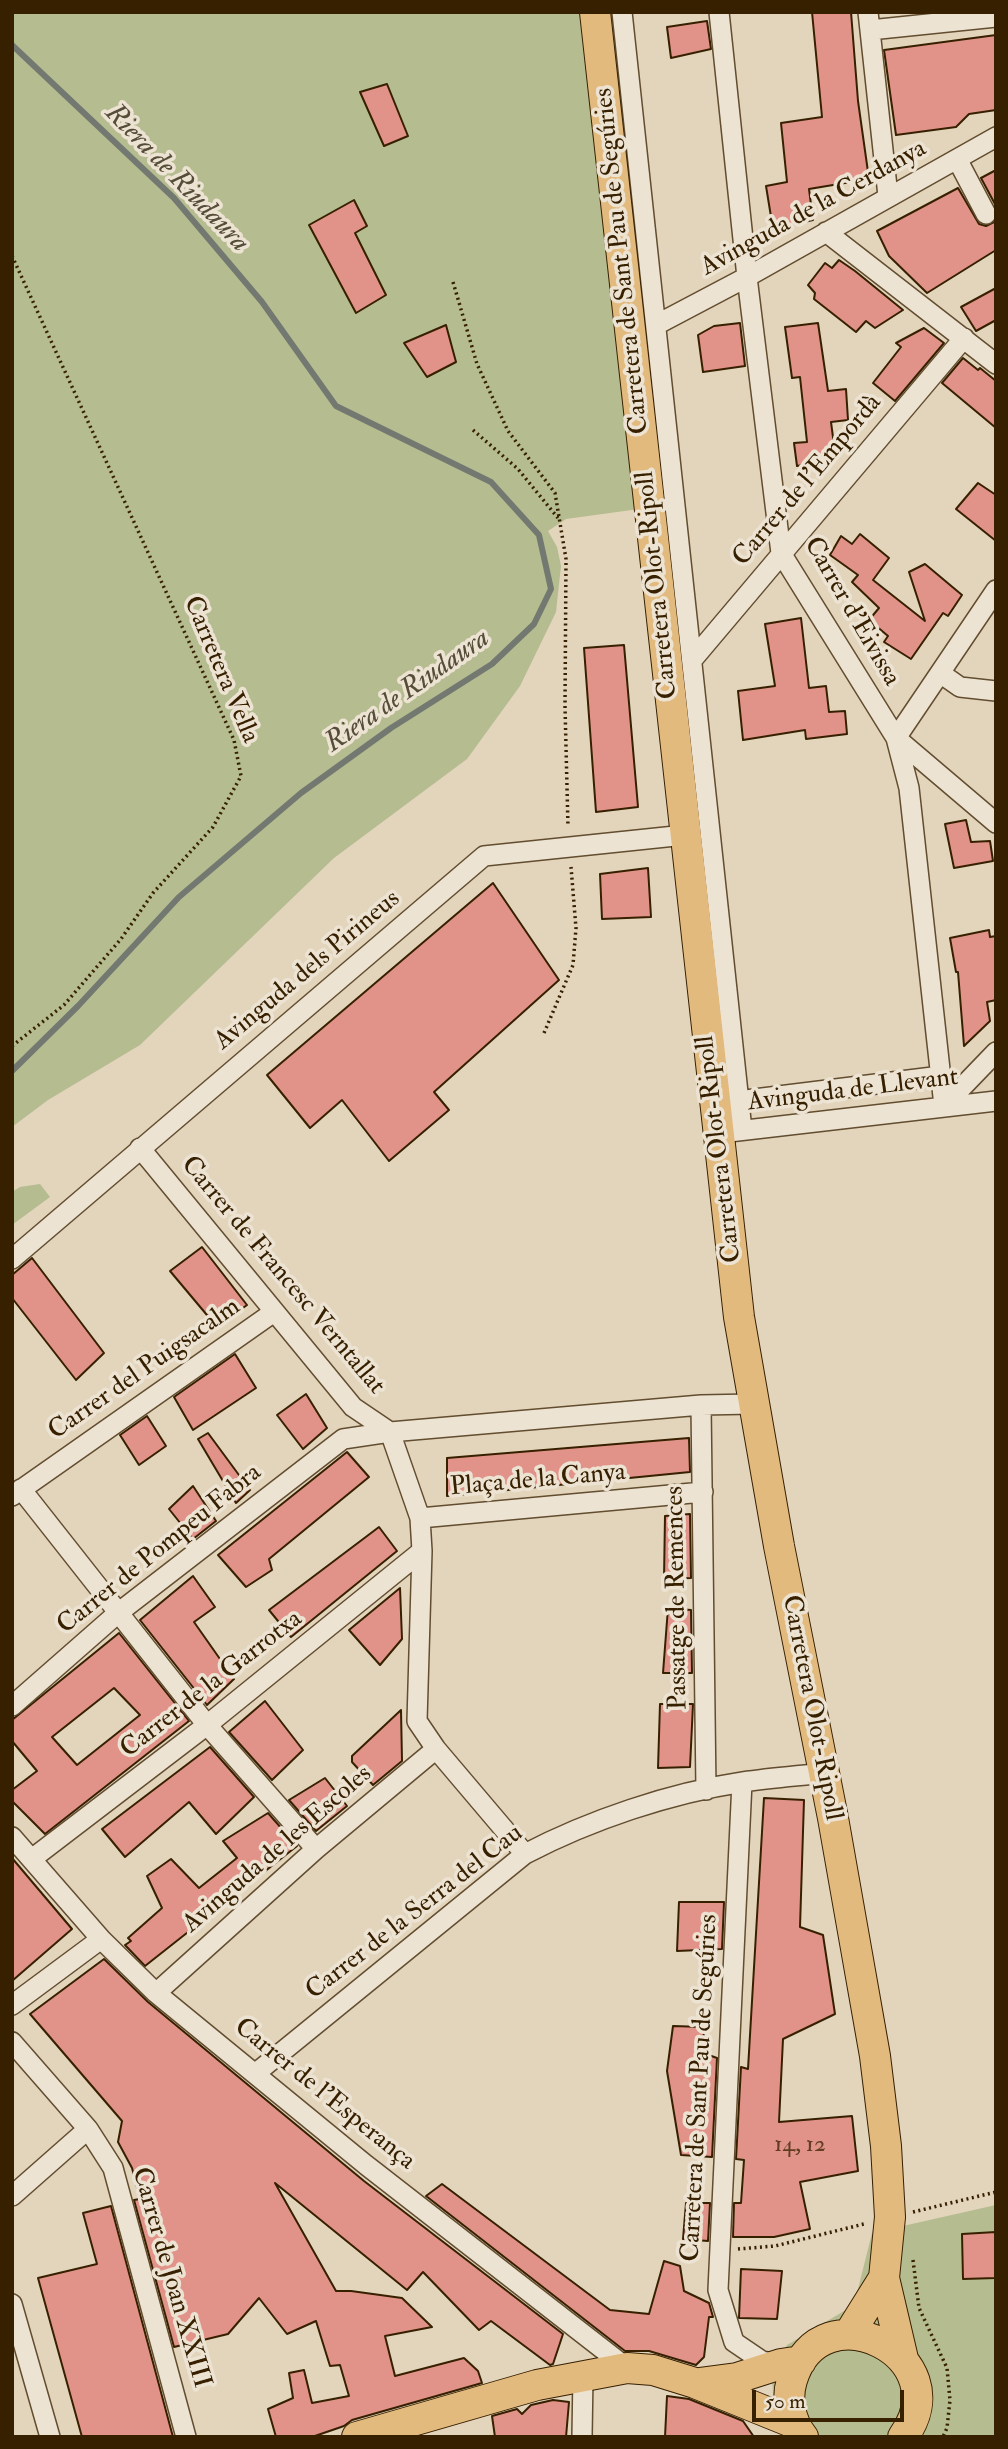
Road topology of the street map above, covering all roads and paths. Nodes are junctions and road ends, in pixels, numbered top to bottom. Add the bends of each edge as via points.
1 (595, 12) edge
2 (622, 12) edge
3 (719, 12) edge
4 (996, 17) edge
5 (869, 21) edge
6 (996, 136) edge
7 (957, 159) junction
8 (888, 196) junction
9 (986, 214) dead end
10 (826, 232) junction
11 (12, 256) edge
12 (747, 277) junction
13 (453, 282) dead end
14 (656, 325) junction
15 (964, 338) junction
16 (996, 364) edge
17 (473, 430) dead end
18 (559, 520) junction
19 (782, 553) junction
20 (996, 590) edge
21 (693, 659) junction
22 (940, 673) junction
23 (996, 691) edge
24 (896, 738) junction
25 (996, 823) edge
26 (685, 835) junction
27 (569, 847) junction
28 (544, 1033) dead end
29 (12, 1045) edge
30 (996, 1052) edge
31 (941, 1076) junction
32 (738, 1101) junction
33 (996, 1101) edge
34 (944, 1107) junction
35 (729, 1132) junction
36 (140, 1148) junction
37 (12, 1259) edge
38 (274, 1312) junction
39 (753, 1404) junction
40 (701, 1405) junction
41 (390, 1432) junction
42 (343, 1439) joint
43 (703, 1492) junction
44 (17, 1493) edge
45 (420, 1518) junction
46 (422, 1551) junction
47 (118, 1613) junction
48 (12, 1706) edge
49 (207, 1725) junction
50 (436, 1749) junction
51 (824, 1773) junction
52 (742, 1782) junction
53 (706, 1790) junction
54 (12, 1837) edge
55 (316, 1849) junction
56 (525, 1854) junction
57 (33, 1858) junction
58 (101, 1939) junction
59 (156, 1993) junction
60 (12, 2005) edge
61 (12, 2042) edge
62 (256, 2073) junction
63 (88, 2129) junction
64 (996, 2192) edge
65 (12, 2196) edge
66 (905, 2218) junction
67 (720, 2250) junction
68 (913, 2257) dead end
69 (884, 2278) junction
70 (12, 2304) edge
71 (849, 2334) junction
72 (903, 2359) junction
73 (791, 2363) junction
74 (627, 2368) junction
75 (583, 2375) junction
76 (695, 2383) junction
77 (799, 2430) edge
78 (50, 2437) edge
79 (186, 2437) edge
80 (357, 2437) edge
81 (582, 2437) edge
82 (902, 2437) edge
83 (943, 2437) edge

1 - 26 main road, Carretera Olot-Ripoll
2 - 14 street, Carretera de Sant Pau de Segúries
3 - 12 street, Carrer d'Eivissa
4 - 5 street
5 - 8 street
6 - 7 street, Avinguda de la Cerdanya
7 - 8 street, Avinguda de la Cerdanya
7 - 9 street
8 - 10 street, Avinguda de la Cerdanya
10 - 12 street, Avinguda de la Cerdanya
10 - 15 street
11 - 29 path, Carretera Vella via 234,740 241,776 213,827 153,892 121,939 64,1005
12 - 14 street, Avinguda de la Cerdanya
12 - 19 street, Carrer d'Eivissa
13 - 18 path via 477,364 508,431 555,492
14 - 21 street, Carretera de Sant Pau de Segúries
15 - 16 street
15 - 19 street, Carrer de l'Empordà
17 - 18 path via 518,469
18 - 27 path via 566,559
19 - 21 street, Carrer de l'Empordà
19 - 24 street, Carrer d'Eivissa
20 - 22 street
21 - 32 street, Carretera de Sant Pau de Segúries
22 - 23 street via 960,687
22 - 24 street
24 - 25 street
24 - 31 street, Carrer d'Eivissa via 909,788
26 - 27 street, Avinguda dels Pirineus
26 - 35 main road, Carretera Olot-Ripoll
27 - 28 path via 576,928 573,965
27 - 36 street, Avinguda dels Pirineus via 484,856
30 - 34 street
31 - 32 street, Avinguda de Llevant
31 - 34 street, Carrer d'Eivissa
32 - 35 street, Carretera de Sant Pau de Segúries
33 - 34 street, Avinguda de Llevant
34 - 35 street, Avinguda de Llevant
35 - 39 main road, Carretera Olot-Ripoll via 739,1317
36 - 37 street, Avinguda dels Pirineus
36 - 38 street, Carrer de Francesc Verntallat
38 - 41 street, Carrer de Francesc Verntallat via 353,1407
38 - 44 street, Carrer del Puigsacalm
39 - 40 street, Carrer de Francesc Verntallat
39 - 51 main road, Carretera Olot-Ripoll
40 - 41 street, Carrer de Francesc Verntallat
40 - 43 street, Passatge de Remences
41 - 42 street, Carrer de Francesc Verntallat
41 - 45 street
42 - 47 street, Carrer de Pompeu Fabra
43 - 45 street, Plaça de la Canya
43 - 53 street, Passatge de Remences
44 - 47 street
45 - 46 street
46 - 49 street, Carrer de la Garrotxa
46 - 50 street via 417,1721
47 - 48 street, Carrer de Pompeu Fabra
47 - 49 street
49 - 55 street
49 - 57 street, Carrer de la Garrotxa
50 - 55 street, Avinguda de les Escoles
50 - 56 street
51 - 52 street, Carrer de la Serra del Cau
51 - 66 main road, Carretera Olot-Ripoll via 879,2078 886,2146
52 - 53 street, Carrer de la Serra del Cau
52 - 67 street, Carretera de Sant Pau de Segúries
53 - 56 street, Carrer de la Serra del Cau via 658,1800
54 - 57 street, Carrer de l'Esperança
55 - 59 street, Avinguda de les Escoles
56 - 62 street, Carrer de la Serra del Cau
57 - 58 street, Carrer de l'Esperança
58 - 59 street, Carrer de l'Esperança
58 - 60 street
59 - 62 street, Carrer de l'Esperança
61 - 63 street, Carrer de Joan XXIII
62 - 74 street, Carrer de l'Esperança via 366,2165
63 - 65 street
63 - 79 street, Carrer de Joan XXIII via 113,2168
64 - 66 path
66 - 67 path via 775,2246
66 - 69 main road, Carretera Olot-Ripoll
67 - 73 street, Carretera de Sant Pau de Segúries via 718,2290 734,2342 762,2361
68 - 83 path via 919,2308 947,2368 950,2400
69 - 71 main road, Carretera Olot-Ripoll
69 - 72 main road, Carretera Olot-Ripoll
70 - 78 street
71 - 72 main road via 875,2338
71 - 73 main road via 817,2345
72 - 82 main road, Carretera Olot-Ripoll via 916,2396 911,2422
73 - 76 main road via 737,2378
73 - 77 main road via 789,2398
74 - 75 main road
74 - 76 main road via 653,2370
75 - 80 main road
75 - 81 street
76 - 77 main road

